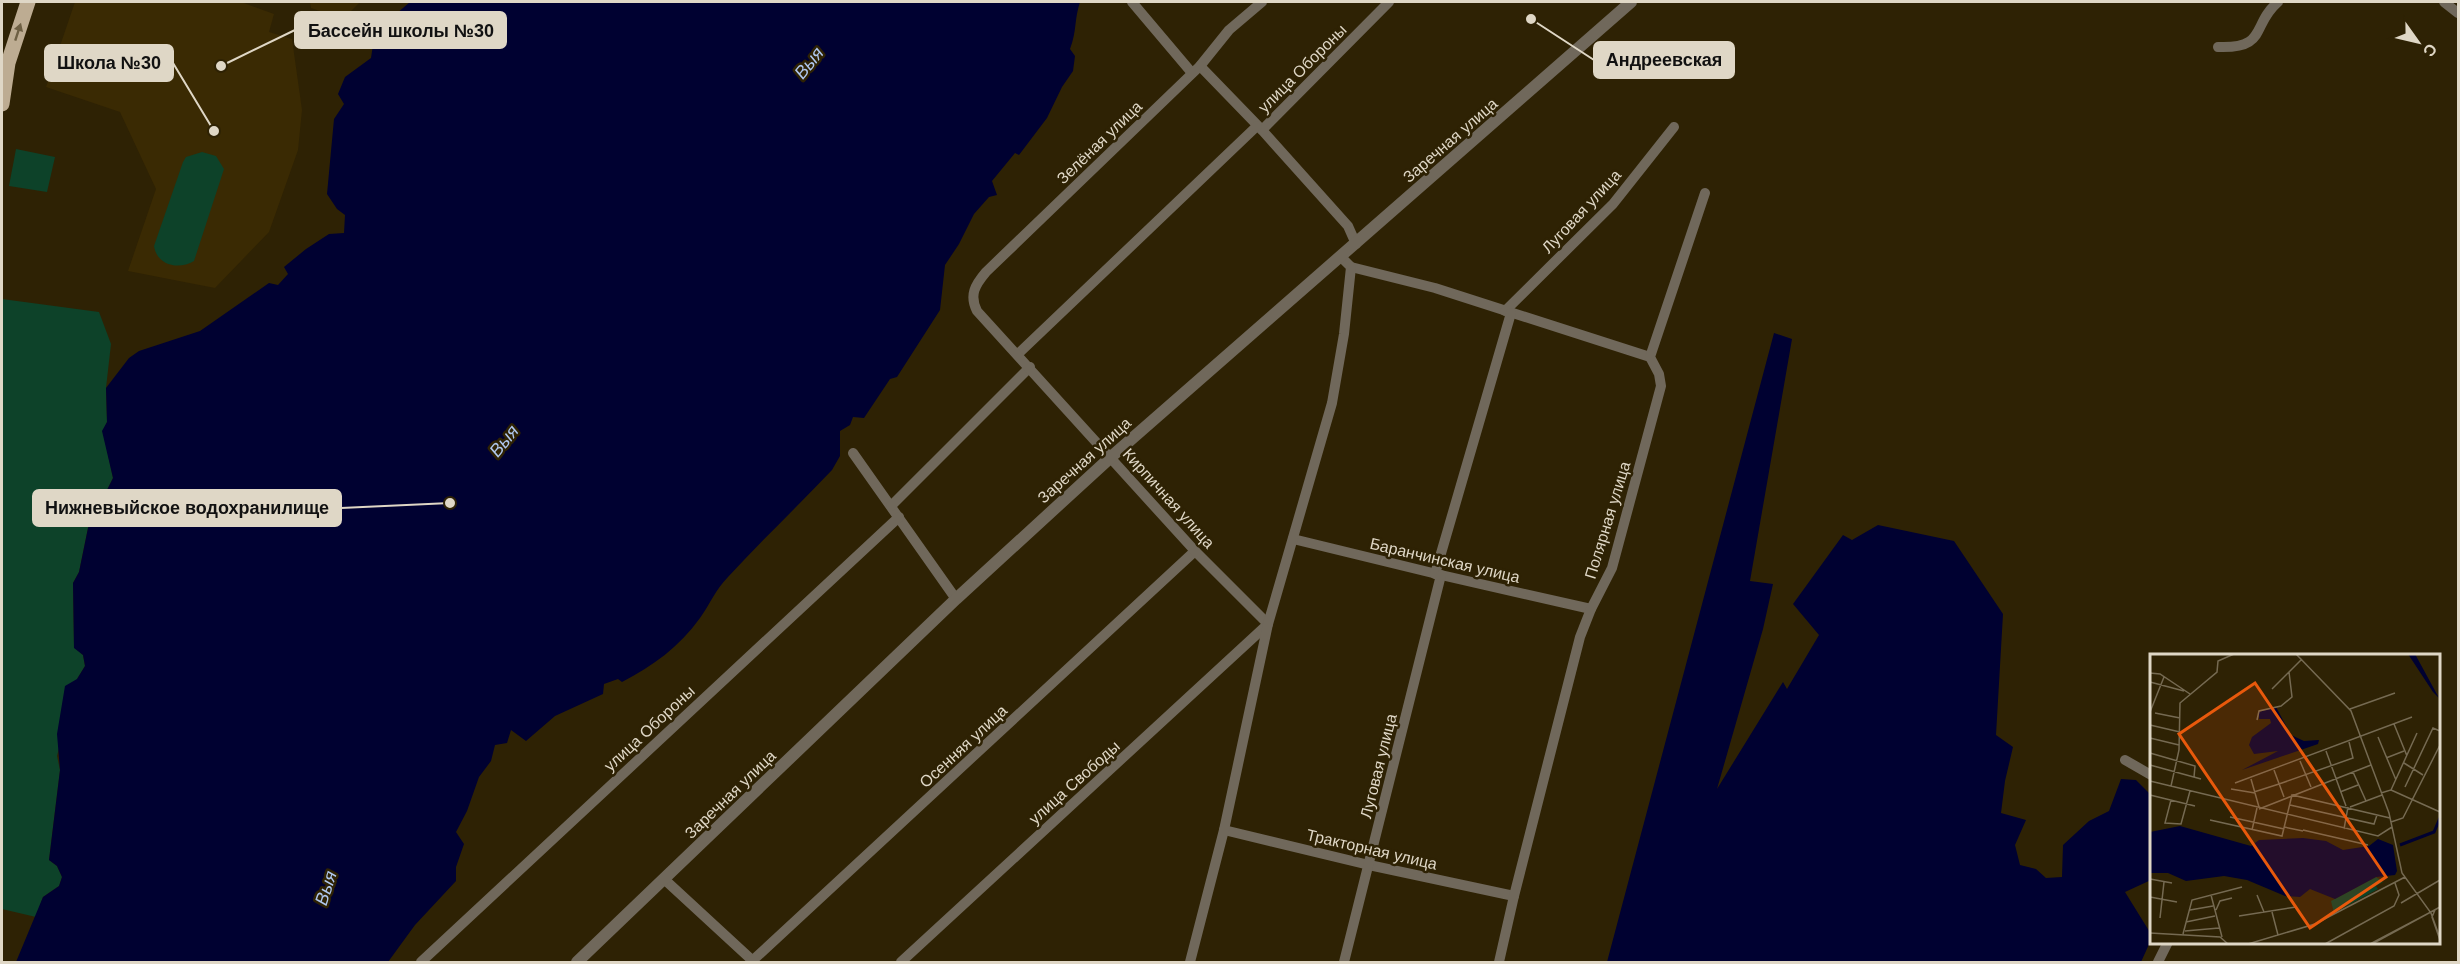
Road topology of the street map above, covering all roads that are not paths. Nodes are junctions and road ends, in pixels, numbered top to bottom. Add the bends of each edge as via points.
1 (28, 2) edge
2 (1132, 2) edge
3 (1262, 2) edge
4 (1389, 2) edge
5 (1631, 2) edge
6 (2278, 2) edge
7 (2444, 2) edge
8 (2458, 13) edge
9 (2218, 47) dead end
10 (1196, 69) junction
11 (2, 104) edge
12 (1674, 127) dead end
13 (1260, 128) junction
14 (1705, 194) dead end
15 (1356, 244) junction
16 (1341, 257) junction
17 (1351, 267) junction
18 (977, 311) joint
19 (1508, 312) junction
20 (1018, 354) junction
21 (1650, 357) junction
22 (1030, 368) junction
23 (853, 453) dead end
24 (1112, 457) junction
25 (891, 506) junction
26 (899, 517) junction
27 (1293, 539) junction
28 (1195, 551) junction
29 (1438, 574) junction
30 (956, 599) junction
31 (1591, 609) junction
32 (1268, 624) junction
33 (2125, 760) dead end
34 (2150, 774) edge
35 (1224, 830) junction
36 (1369, 865) junction
37 (664, 879) junction
38 (1514, 896) junction
39 (2168, 943) edge
40 (753, 962) edge
41 (421, 963) edge
42 (577, 963) edge
43 (901, 963) edge
44 (1190, 963) edge
45 (1344, 963) edge
46 (1499, 963) edge
47 (2158, 963) edge

11 -> 1 main road via 8,63
2 - 10 street
3 - 10 street, Зелёная улица via 1229,30
4 - 13 street, улица Обороны
5 - 15 street, Заречная улица
6 - 9 street via 2265,16 2256,38 2234,48
7 - 8 street
10 - 13 street
10 - 18 street, Зелёная улица via 986,272 973,293
12 - 19 street, Луговая улица via 1613,204
13 - 15 street via 1347,226
13 - 20 street, улица Обороны
14 - 21 street
15 - 16 street, Заречная улица
16 - 17 street
16 - 24 street, Заречная улица
17 - 19 street
17 - 27 street via 1332,403
18 - 20 street, Кирпичная улица
19 - 21 street
19 - 29 street, Луговая улица
20 - 22 street, Кирпичная улица
21 - 31 street, Полярная улица via 1661,386 1612,568
22 - 24 street, Кирпичная улица
22 - 25 street
23 - 25 street
24 - 28 street, Кирпичная улица
24 - 30 street, Заречная улица
25 - 26 street
26 - 30 street
26 - 41 street, улица Обороны
27 - 29 street, Баранчинская улица
27 - 32 street
28 - 32 street, Кирпичная улица
28 - 40 street, Осенняя улица
29 - 31 street, Баранчинская улица
29 - 36 street, Луговая улица
30 - 37 street, Заречная улица
31 - 38 street, Полярная улица via 1580,637
32 - 35 street
32 - 43 street, улица Свободы
33 - 34 street
35 - 36 street, Тракторная улица
35 - 44 street
36 - 38 street, Тракторная улица
36 - 45 street, Луговая улица
37 - 40 street
37 - 42 street, Заречная улица
38 - 46 street, Полярная улица
39 - 47 street

